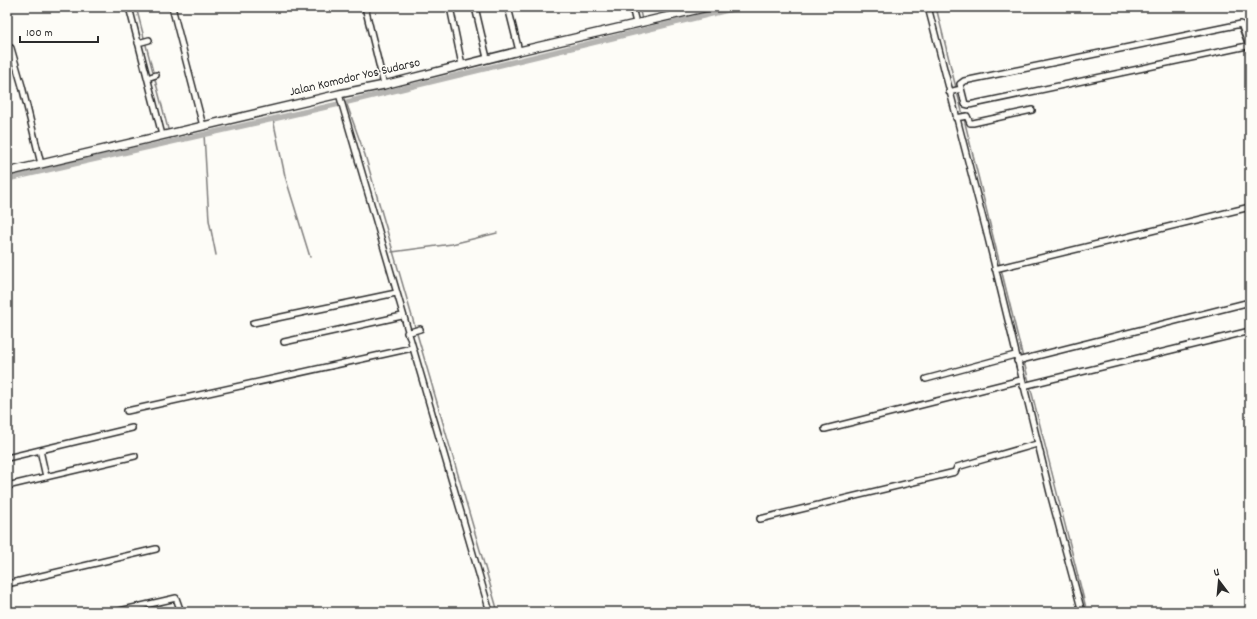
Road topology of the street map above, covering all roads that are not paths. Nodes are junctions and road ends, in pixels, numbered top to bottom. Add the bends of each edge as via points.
1 (129, 7) edge
2 (172, 7) edge
3 (365, 7) edge
4 (450, 7) edge
5 (475, 7) edge
6 (508, 7) edge
7 (632, 7) edge
8 (708, 7) edge
9 (928, 7) edge
10 (691, 9) edge
11 (641, 22) junction
12 (149, 40) dead end
13 (140, 42) junction
14 (11, 48) dead end
15 (518, 50) junction
16 (487, 58) junction
17 (462, 65) junction
18 (384, 85) junction
19 (960, 89) junction
20 (950, 91) junction
21 (339, 96) junction
22 (1032, 110) dead end
23 (956, 118) junction
24 (203, 126) junction
25 (162, 135) junction
26 (41, 164) junction
27 (7, 172) edge
28 (1250, 207) edge
29 (996, 268) junction
30 (396, 292) junction
31 (1250, 302) edge
32 (402, 316) junction
33 (254, 323) dead end
34 (419, 330) dead end
35 (1250, 331) edge
36 (410, 332) junction
37 (284, 342) dead end
38 (412, 348) junction
39 (1017, 359) junction
40 (926, 379) dead end
41 (1021, 380) junction
42 (1024, 386) junction
43 (127, 411) dead end
44 (132, 428) dead end
45 (825, 429) dead end
46 (1037, 444) junction
47 (40, 450) junction
48 (135, 456) dead end
49 (7, 458) edge
50 (46, 477) junction
51 (7, 486) edge
52 (760, 519) dead end
53 (156, 549) dead end
54 (7, 584) edge
55 (115, 612) edge
56 (181, 612) edge
57 (490, 612) edge
58 (1082, 612) edge

1 - 13 street
2 - 24 street
3 - 18 street
4 - 17 street
5 - 16 street
6 - 15 street
7 - 11 street
8 - 10 street, Jalan Komodor Yos Sudarso
9 - 20 street
10 - 11 street, Jalan Komodor Yos Sudarso
11 - 15 street, Jalan Komodor Yos Sudarso
12 - 13 street
13 - 25 street via 151,76
14 - 26 street
15 - 16 street, Jalan Komodor Yos Sudarso
16 - 17 street, Jalan Komodor Yos Sudarso
17 - 18 street, Jalan Komodor Yos Sudarso
18 - 21 street, Jalan Komodor Yos Sudarso
19 - 19 street via 965,104 969,105 1247,46 1248,43 1241,24 964,81 960,84
19 - 20 street
20 - 23 street
21 - 24 street, Jalan Komodor Yos Sudarso
21 - 30 street
22 - 23 street via 973,123 970,123 967,116
23 - 29 street
24 - 25 street, Jalan Komodor Yos Sudarso
25 - 26 street, Jalan Komodor Yos Sudarso
26 - 27 street, Jalan Komodor Yos Sudarso
28 - 29 street
29 - 39 street
30 - 32 street
30 - 33 street
31 - 39 street via 1027,359
32 - 36 street
32 - 37 street
34 - 36 street
35 - 42 street
36 - 38 street
38 - 43 street
38 - 57 street
39 - 40 street
39 - 41 street
41 - 42 street
41 - 45 street
42 - 46 street
44 - 47 street
46 - 52 street via 957,466 955,472
46 - 58 street
47 - 49 street
47 - 50 street
48 - 50 street
50 - 51 street
53 - 54 street
55 - 56 street via 176,598

